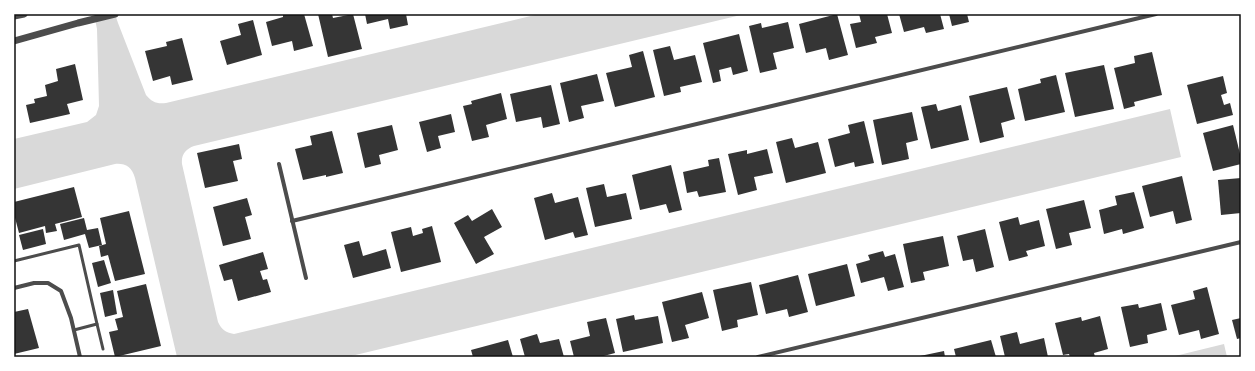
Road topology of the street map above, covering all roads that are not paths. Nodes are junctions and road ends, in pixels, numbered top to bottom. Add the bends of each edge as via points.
1 (24, 14) edge
2 (115, 14) edge
3 (1156, 14) edge
4 (14, 16) edge
5 (14, 41) edge
6 (279, 164) dead end
7 (292, 221) junction
8 (1241, 242) edge
9 (14, 261) edge
10 (306, 278) dead end
11 (14, 288) edge
12 (97, 324) junction
13 (74, 330) junction
14 (103, 349) dead end
15 (80, 357) edge
16 (758, 357) edge

1 - 4 street
2 - 5 street
3 - 7 street
6 - 7 street
7 - 10 street
8 - 16 street
9 - 12 lane via 79,245
11 - 13 street via 48,282 62,291
12 - 13 lane
12 - 14 lane
13 - 15 street

